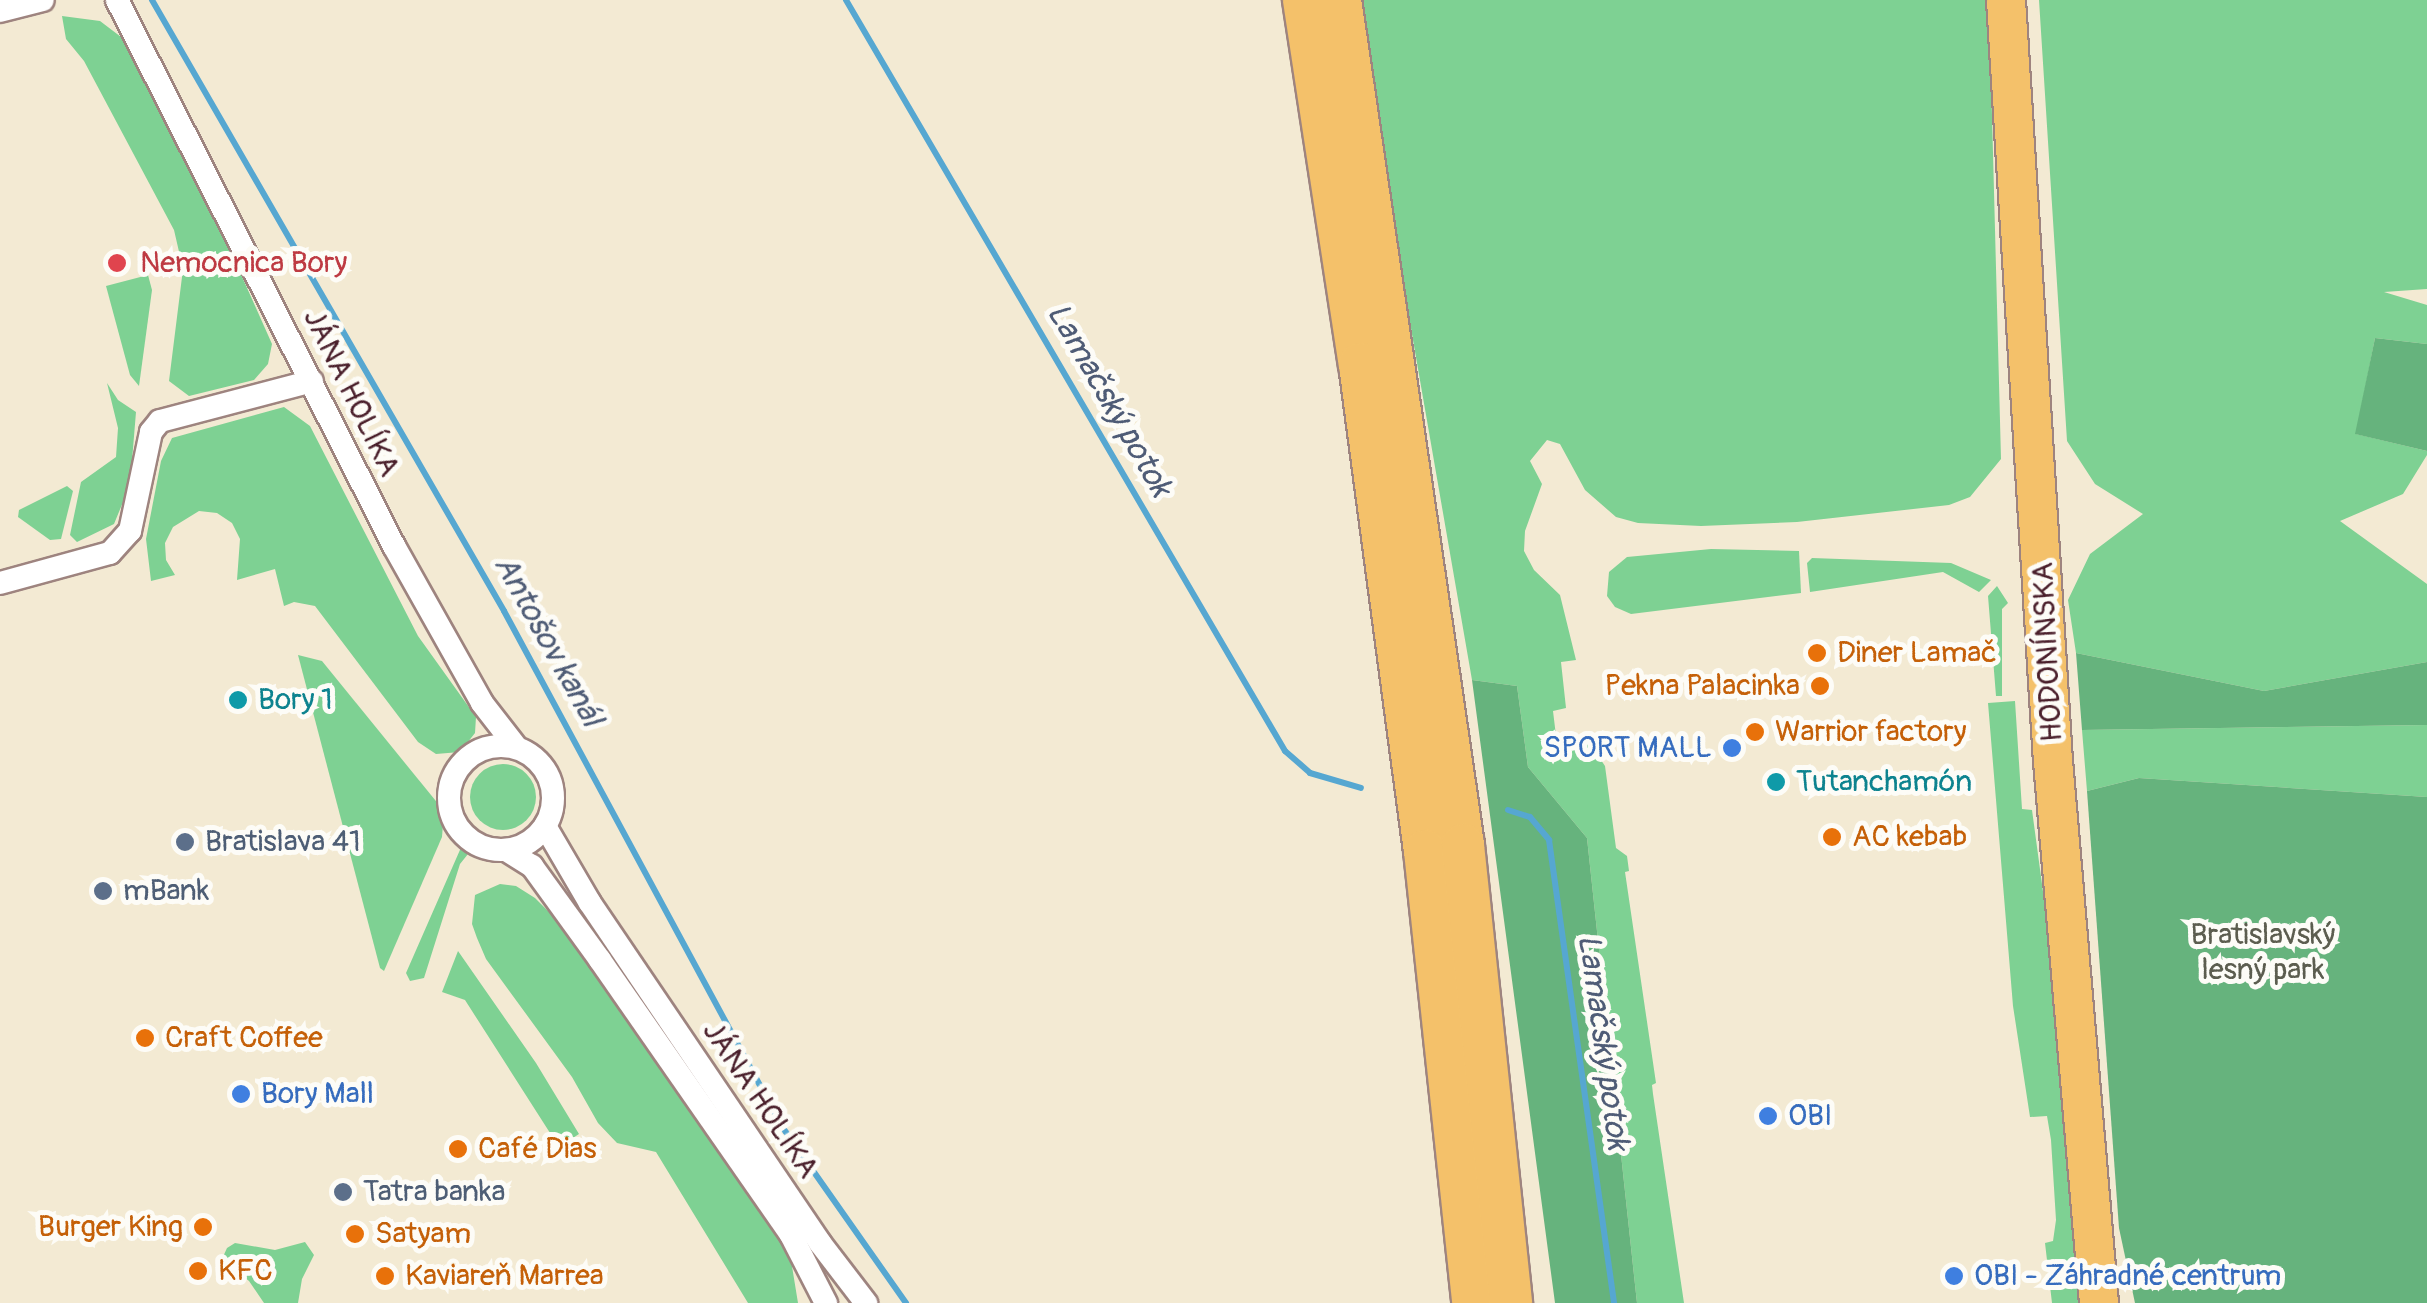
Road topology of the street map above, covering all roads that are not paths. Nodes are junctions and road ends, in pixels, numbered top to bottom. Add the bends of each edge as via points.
1 (43, 0) edge
2 (117, 0) edge
3 (1304, 0) edge
4 (1340, 0) edge
5 (2006, 0) edge
6 (0, 11) edge
7 (312, 381) junction
8 (0, 583) edge
9 (482, 703) junction
10 (517, 748) junction
11 (477, 752) junction
12 (545, 826) junction
13 (506, 850) junction
14 (826, 1303) edge
15 (866, 1303) edge
16 (1473, 1303) edge
17 (1511, 1303) edge
18 (2099, 1303) edge

1 - 6 street
2 - 7 street, JÁNA HOLÍKA
3 - 16 highway via 1420,812
4 - 17 highway via 1462,845
5 - 18 main road, HODONÍNSKA via 2053,761
7 - 8 street via 160,421 151,432 130,531 110,554
7 - 9 street, JÁNA HOLÍKA
9 - 10 street, JÁNA HOLÍKA
9 - 11 street
10 - 11 street
10 - 12 street via 549,777 553,807
11 - 13 street via 454,774 450,810 468,839
12 - 13 street via 526,844
12 - 15 street, JÁNA HOLÍKA via 590,904
13 - 14 street, JÁNA HOLÍKA via 532,866 588,944 790,1233

